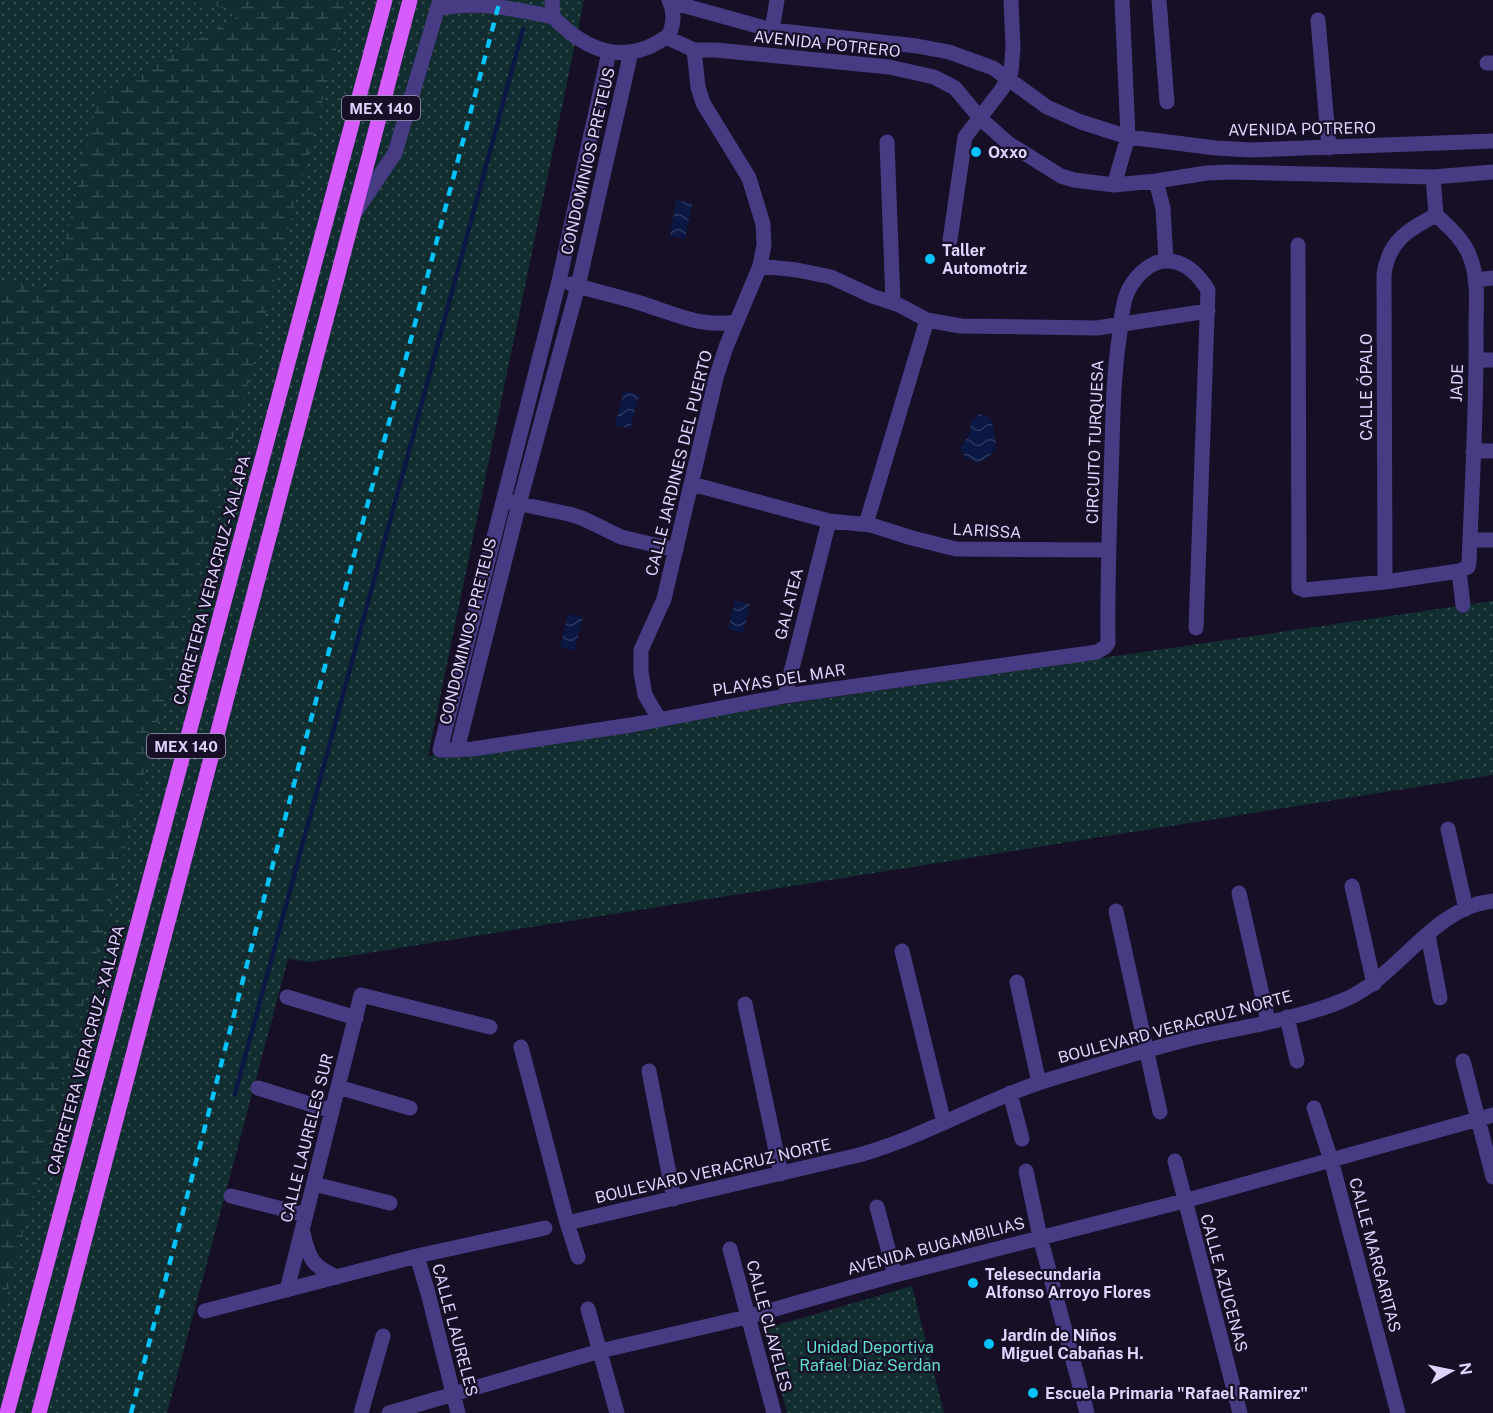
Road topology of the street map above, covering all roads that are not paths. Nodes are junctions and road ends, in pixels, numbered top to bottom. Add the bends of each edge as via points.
1 (385, 0) edge
2 (410, 0) edge
3 (552, 0) edge
4 (777, 0) edge
5 (1011, 0) edge
6 (1122, 0) edge
7 (1159, 0) edge
8 (670, 1) edge
9 (439, 4) edge
10 (553, 17) junction
11 (1318, 20) dead end
12 (772, 30) junction
13 (666, 37) junction
14 (694, 50) junction
15 (609, 52) junction
16 (632, 52) junction
17 (1008, 80) junction
18 (1167, 102) dead end
19 (980, 118) junction
20 (1128, 137) junction
21 (1493, 141) edge
22 (887, 142) dead end
23 (1329, 148) junction
24 (1493, 172) edge
25 (1433, 177) junction
26 (1156, 182) junction
27 (1114, 185) junction
28 (1436, 215) junction
29 (353, 216) junction
30 (950, 240) dead end
31 (1298, 245) dead end
32 (1166, 261) junction
33 (760, 266) junction
34 (1493, 278) edge
35 (1475, 280) junction
36 (559, 281) junction
37 (578, 286) junction
38 (893, 302) junction
39 (1208, 311) junction
40 (927, 320) junction
41 (736, 322) junction
42 (1121, 325) junction
43 (1476, 360) junction
44 (1493, 360) edge
45 (1493, 451) edge
46 (1473, 452) junction
47 (692, 484) junction
48 (502, 500) junction
49 (519, 504) junction
50 (829, 521) junction
51 (866, 524) junction
52 (1470, 540) junction
53 (1493, 540) edge
54 (676, 550) junction
55 (1109, 550) junction
56 (1464, 568) junction
57 (1385, 582) junction
58 (1463, 605) dead end
59 (1197, 628) dead end
60 (1107, 645) joint
61 (785, 696) junction
62 (659, 719) junction
63 (457, 750) junction
64 (1448, 829) dead end
65 (1352, 886) dead end
66 (1239, 893) dead end
67 (1493, 901) edge
68 (1466, 909) junction
69 (1116, 911) dead end
70 (1428, 935) junction
71 (902, 951) dead end
72 (1017, 982) dead end
73 (1374, 984) junction
74 (287, 997) dead end
75 (1440, 998) dead end
76 (745, 1004) dead end
77 (1287, 1017) junction
78 (356, 1018) junction
79 (1268, 1021) junction
80 (490, 1028) dead end
81 (521, 1047) dead end
82 (1148, 1050) junction
83 (1297, 1061) dead end
84 (1464, 1061) dead end
85 (649, 1071) dead end
86 (1039, 1083) junction
87 (338, 1087) junction
88 (258, 1088) dead end
89 (1010, 1093) junction
90 (1314, 1107) dead end
91 (410, 1108) dead end
92 (332, 1111) junction
93 (1160, 1112) dead end
94 (1493, 1115) edge
95 (1477, 1119) junction
96 (944, 1123) junction
97 (1022, 1139) dead end
98 (1331, 1160) junction
99 (1175, 1161) dead end
100 (1026, 1171) dead end
101 (781, 1174) junction
102 (1493, 1177) edge
103 (314, 1184) junction
104 (231, 1196) dead end
105 (674, 1199) junction
106 (1184, 1201) junction
107 (390, 1203) dead end
108 (877, 1207) dead end
109 (304, 1223) junction
110 (567, 1223) junction
111 (545, 1228) dead end
112 (1040, 1237) junction
113 (730, 1248) dead end
114 (417, 1256) junction
115 (578, 1257) dead end
116 (895, 1275) junction
117 (337, 1277) junction
118 (287, 1290) junction
119 (588, 1309) dead end
120 (205, 1311) dead end
121 (747, 1317) junction
122 (382, 1336) dead end
123 (600, 1351) junction
124 (453, 1395) junction
125 (7, 1413) edge
126 (39, 1413) edge
127 (362, 1413) edge
128 (389, 1413) edge
129 (458, 1413) edge
130 (617, 1413) edge
131 (774, 1413) edge
132 (1087, 1413) edge
133 (1240, 1413) edge
134 (1398, 1413) edge

1 - 125 main road, CARRETERA VERACRUZ - XALAPA / MEX 140
2 - 29 main road, MEX 140
3 - 10 street
4 - 12 street
5 - 17 street via 1013,59
6 - 20 street
7 - 18 street
8 - 12 street, AVENIDA POTRERO
8 - 13 street via 674,17
9 - 10 street via 479,3
9 - 29 street via 395,153
10 - 15 street via 577,39
11 - 23 street
12 - 17 street, AVENIDA POTRERO via 949,52 993,68
13 - 14 street
13 - 16 street
14 - 19 street, AVENIDA POTRERO via 916,72 955,88
14 - 33 street, CALLE JARDINES DEL PUERTO via 703,103 738,156 759,206 764,245
15 - 16 street
15 - 36 street, CONDOMINIOS PRETEUS
16 - 37 street, CONDOMINIOS PRETEUS
17 - 19 street
17 - 20 street, AVENIDA POTRERO via 1062,114
19 - 27 street, AVENIDA POTRERO via 1008,143 1061,176
19 - 30 street via 962,145
20 - 23 street, AVENIDA POTRERO via 1233,150
20 - 27 street
21 - 23 street, AVENIDA POTRERO
22 - 38 street
24 - 25 street, AVENIDA POTRERO
25 - 26 street, AVENIDA POTRERO via 1230,172
25 - 28 street
26 - 27 street, AVENIDA POTRERO
26 - 32 street via 1163,208
28 - 35 street, JADE via 1463,243
28 - 57 street, CALLE ÓPALO via 1400,238 1385,263
29 - 126 main road, MEX 140
31 - 57 street via 1299,588
32 - 39 street via 1177,262 1200,278 1208,291
32 - 42 street, CIRCUITO TURQUESA via 1152,265 1133,280 1125,297
33 - 38 street via 831,277
33 - 41 street, CALLE JARDINES DEL PUERTO
34 - 35 street
35 - 43 street, JADE
36 - 37 street
36 - 48 street, CONDOMINIOS PRETEUS
37 - 41 street via 696,322
37 - 49 street, CONDOMINIOS PRETEUS
38 - 40 street
39 - 42 street
39 - 59 street
40 - 42 street via 961,326
40 - 51 street
41 - 47 street, CALLE JARDINES DEL PUERTO via 716,378
42 - 55 street, CIRCUITO TURQUESA via 1113,408
43 - 44 street
43 - 46 street, JADE
45 - 46 street
46 - 52 street, JADE
47 - 50 street, LARISSA
47 - 54 street, CALLE JARDINES DEL PUERTO
48 - 49 street
48 - 63 street, CONDOMINIOS PRETEUS via 439,749
49 - 54 street via 569,514 621,537
49 - 63 street, CONDOMINIOS PRETEUS
50 - 51 street, LARISSA
50 - 61 street, GALATEA
51 - 55 street, LARISSA via 956,549
52 - 53 street
52 - 56 street, JADE
54 - 62 street, CALLE JARDINES DEL PUERTO via 664,599 641,650 645,695
55 - 60 street, CIRCUITO TURQUESA
56 - 57 street
56 - 58 street, JADE
60 - 61 street, PLAYAS DEL MAR via 1097,652
61 - 62 street, PLAYAS DEL MAR
62 - 63 street, PLAYAS DEL MAR
64 - 68 street
65 - 73 street
66 - 79 street
67 - 68 street, BOULEVARD VERACRUZ NORTE
68 - 70 street, BOULEVARD VERACRUZ NORTE
69 - 82 street
70 - 73 street, BOULEVARD VERACRUZ NORTE
70 - 75 street
71 - 96 street
72 - 86 street
73 - 77 street, BOULEVARD VERACRUZ NORTE via 1338,1003
74 - 78 street
76 - 101 street
77 - 79 street, BOULEVARD VERACRUZ NORTE
77 - 83 street
78 - 80 street, CALLE LAURELES SUR via 362,995
78 - 87 street, CALLE LAURELES SUR
79 - 82 street, BOULEVARD VERACRUZ NORTE
81 - 110 street
82 - 86 street, BOULEVARD VERACRUZ NORTE
82 - 93 street
84 - 95 street
85 - 105 street
86 - 89 street, BOULEVARD VERACRUZ NORTE
87 - 91 street
87 - 92 street, CALLE LAURELES SUR
88 - 92 street
89 - 96 street, BOULEVARD VERACRUZ NORTE
89 - 97 street
90 - 98 street, CALLE MARGARITAS
92 - 103 street, CALLE LAURELES SUR
94 - 95 street, AVENIDA BUGAMBILIAS
95 - 98 street, AVENIDA BUGAMBILIAS
95 - 102 street
96 - 101 street, BOULEVARD VERACRUZ NORTE via 875,1151
98 - 106 street, AVENIDA BUGAMBILIAS
98 - 134 street, CALLE MARGARITAS
99 - 106 street, CALLE AZUCENAS
100 - 112 street
101 - 105 street, BOULEVARD VERACRUZ NORTE
103 - 107 street
103 - 109 street, CALLE LAURELES SUR
104 - 109 street
105 - 110 street, BOULEVARD VERACRUZ NORTE
106 - 112 street, AVENIDA BUGAMBILIAS
106 - 133 street, CALLE AZUCENAS
108 - 116 street
109 - 117 street via 307,1254 321,1270
109 - 118 street, CALLE LAURELES SUR
110 - 115 street
111 - 114 street
112 - 116 street, AVENIDA BUGAMBILIAS
112 - 132 street
113 - 121 street, CALLE CLAVELES
114 - 117 street
114 - 124 street, CALLE LAURELES
116 - 121 street, AVENIDA BUGAMBILIAS
117 - 118 street
118 - 120 street
119 - 123 street
121 - 123 street, AVENIDA BUGAMBILIAS
121 - 131 street, CALLE CLAVELES
122 - 127 street
123 - 124 street, AVENIDA BUGAMBILIAS
123 - 130 street
124 - 128 street, AVENIDA BUGAMBILIAS
124 - 129 street, CALLE LAURELES

